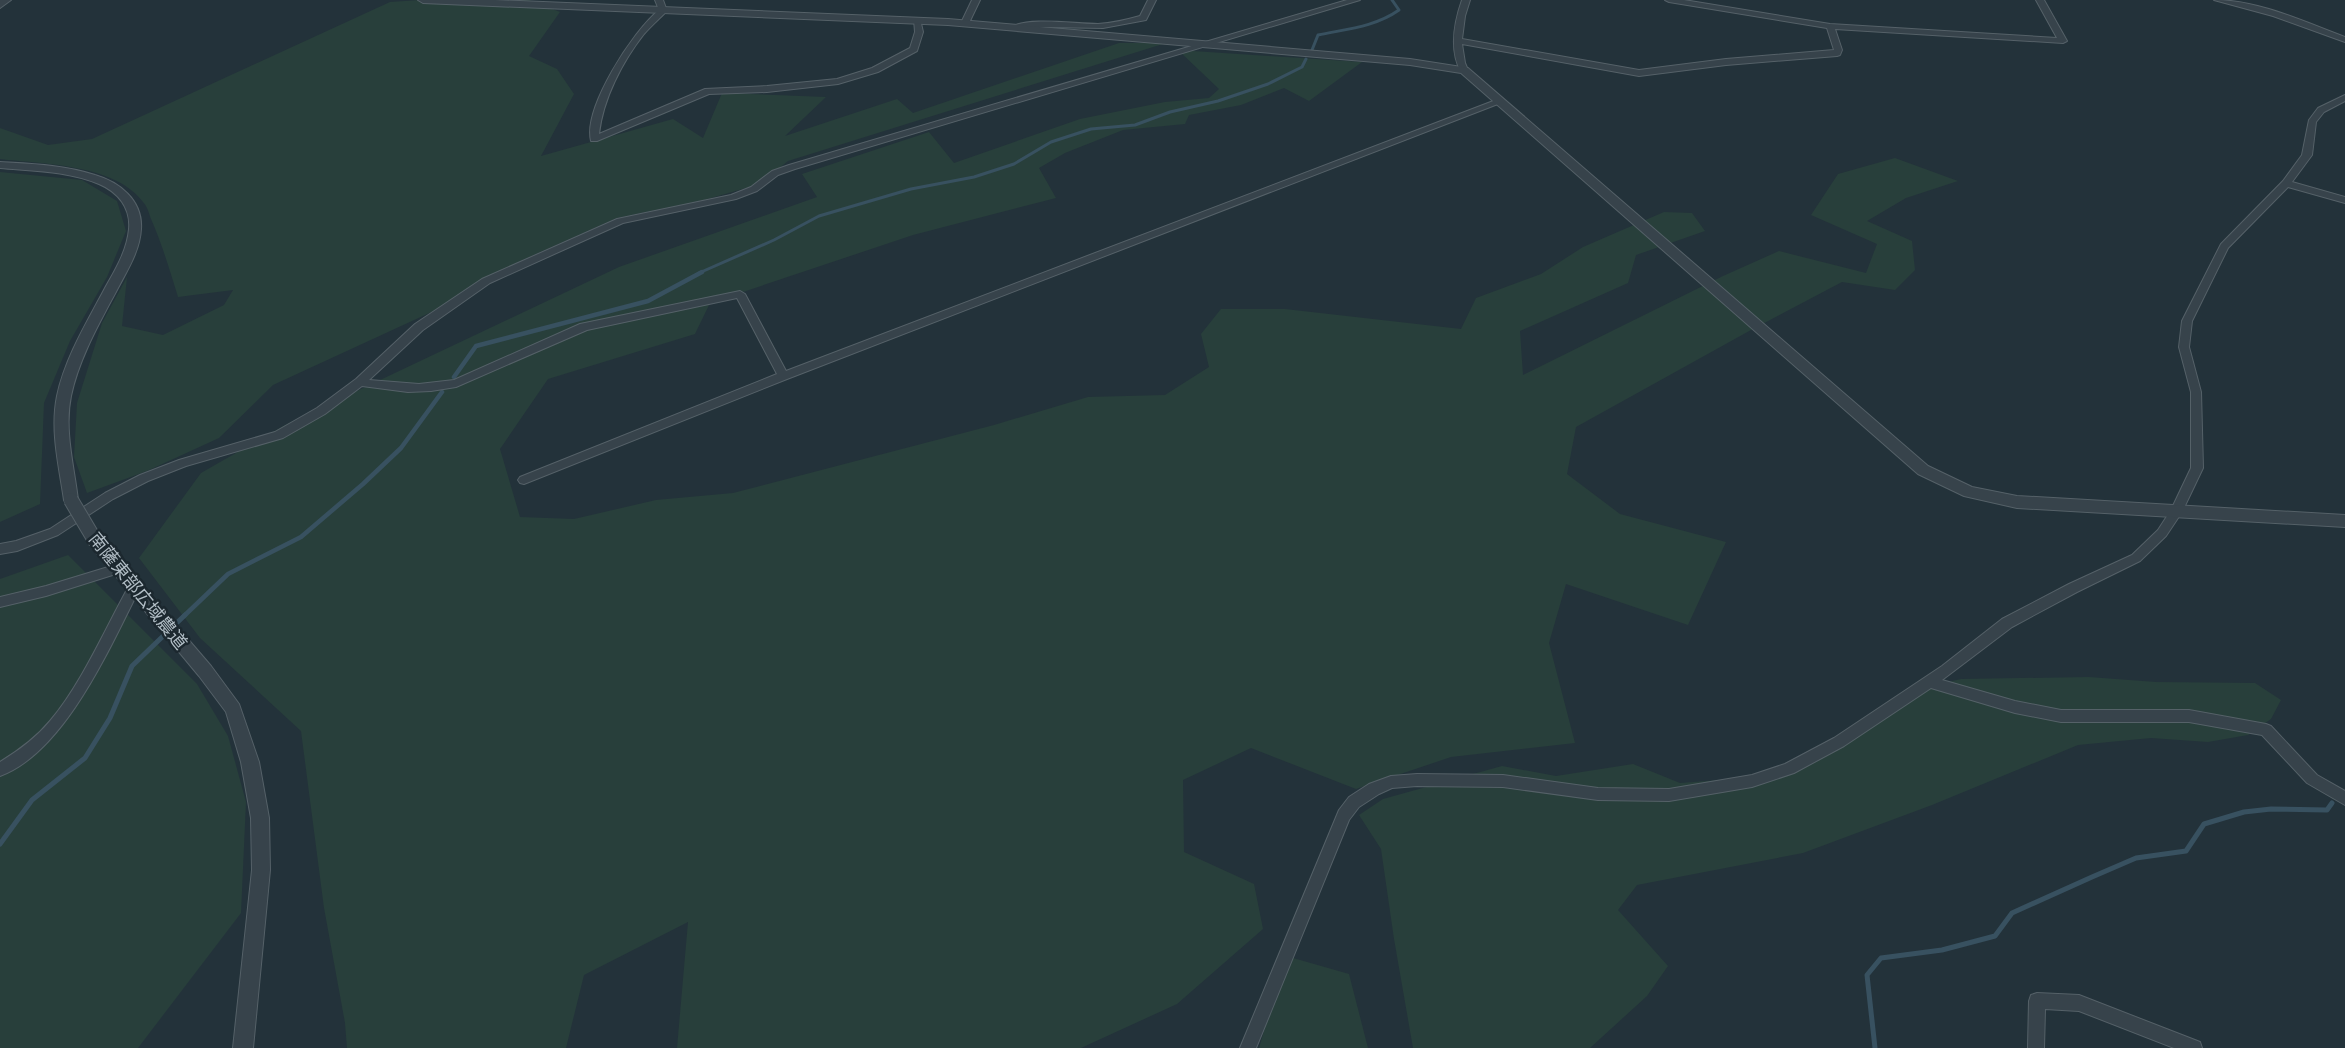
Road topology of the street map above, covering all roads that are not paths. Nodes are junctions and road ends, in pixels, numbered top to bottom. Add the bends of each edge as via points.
1 (6, 0) edge
2 (423, 0) edge
3 (659, 0) edge
4 (976, 0) edge
5 (1152, 0) edge
6 (1356, 0) edge
7 (1466, 0) edge
8 (1669, 0) edge
9 (2040, 0) edge
10 (2218, 0) edge
11 (0, 5) edge
12 (663, 11) junction
13 (917, 21) junction
14 (965, 23) junction
15 (1830, 26) junction
16 (1013, 28) junction
17 (1458, 40) junction
18 (2345, 40) edge
19 (1204, 46) junction
20 (1464, 70) junction
21 (2345, 98) edge
22 (1499, 102) junction
23 (0, 165) edge
24 (2286, 183) junction
25 (2345, 200) edge
26 (783, 376) junction
27 (360, 382) junction
28 (524, 480) dead end
29 (2176, 512) junction
30 (2345, 521) edge
31 (0, 549) edge
32 (118, 569) junction
33 (134, 588) junction
34 (0, 602) edge
35 (1929, 682) junction
36 (0, 770) edge
37 (2345, 799) edge
38 (243, 1048) edge
39 (1248, 1048) edge
40 (2036, 1048) edge
41 (2194, 1048) edge

1 - 11 street
2 - 12 street
3 - 12 street
4 - 14 street
5 - 16 street via 1143,18 1130,22
6 - 19 street
7 - 17 street
8 - 15 street
9 - 15 street via 2063,41
10 - 18 street via 2276,14
12 - 13 street
12 - 13 street via 625,54 599,114 594,139 708,91 809,85 875,69 914,49 919,32
13 - 14 street
14 - 16 street
15 - 17 street via 1836,52 1639,73
16 - 19 street
17 - 20 street via 1458,60
19 - 20 street via 1410,62
19 - 27 street via 792,167 733,197 620,221 486,281 419,327
20 - 22 street
21 - 24 street via 2321,110 2312,122 2307,155
22 - 26 street
22 - 29 street via 1923,470 1970,492 2017,502
23 - 32 street, 南薩東部広域農道, bridge via 69,171 105,182 132,206 135,219 129,254 84,341 64,395 62,419 71,500
24 - 25 street
24 - 29 street via 2224,246 2187,321 2184,347 2196,392 2197,468
26 - 27 street via 740,294 584,327 436,388 405,389
26 - 28 street
27 - 31 street via 279,435 144,478 54,532
29 - 30 street
29 - 35 street via 2162,533 2136,558 2007,623
32 - 33 street, 南薩東部広域農道
32 - 34 street
33 - 36 street via 78,692 55,726 29,751
33 - 38 street, 南薩東部広域農道 via 233,709 250,762 261,818 261,870
35 - 37 street via 2061,716 2189,716 2266,730 2313,779
35 - 39 street via 1839,742 1789,769 1752,781 1669,795 1598,794 1492,781 1417,780 1391,782 1374,789 1354,802 1344,815
40 - 41 street via 2037,1001 2079,1003

